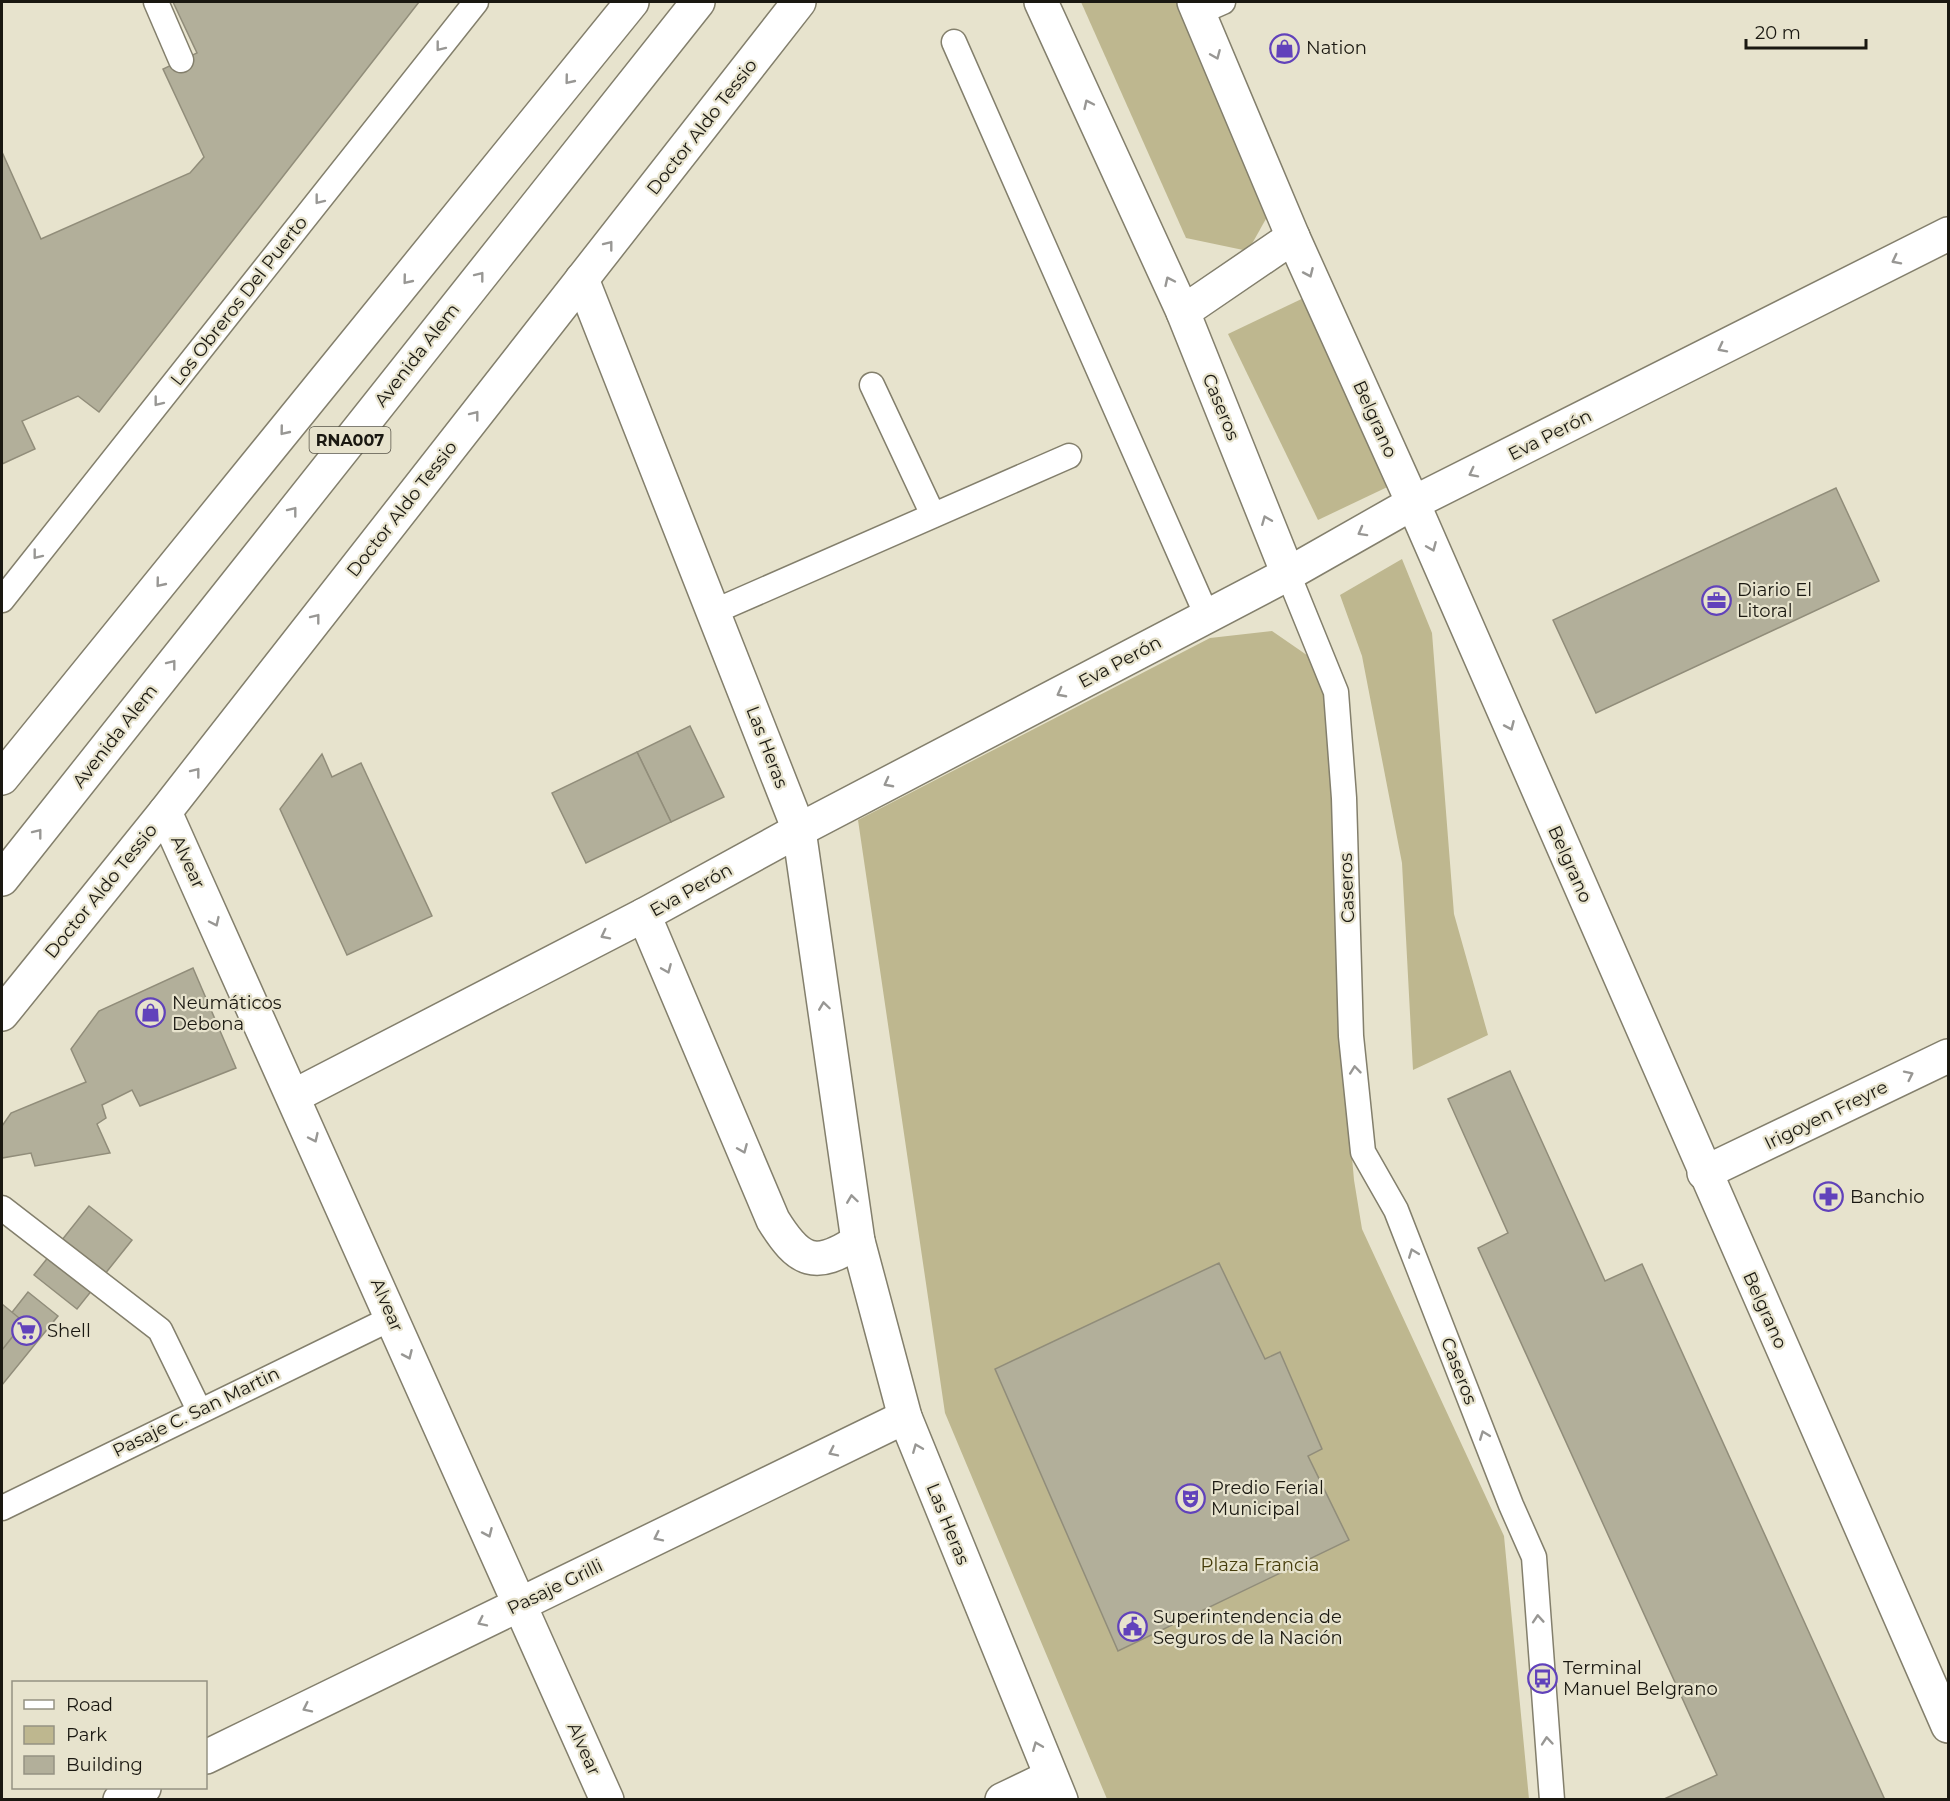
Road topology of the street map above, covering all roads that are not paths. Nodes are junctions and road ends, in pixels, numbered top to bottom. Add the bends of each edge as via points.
1 (156, 2) edge
2 (476, 2) edge
3 (624, 2) edge
4 (632, 2) edge
5 (698, 2) edge
6 (799, 2) edge
7 (1041, 2) edge
8 (1205, 5) edge
9 (954, 42) dead end
10 (595, 48) junction
11 (181, 60) dead end
12 (1948, 234) edge
13 (1293, 237) junction
14 (582, 279) junction
15 (1184, 312) junction
16 (872, 385) dead end
17 (1069, 456) dead end
18 (1413, 503) junction
19 (933, 515) junction
20 (1288, 574) junction
21 (2, 600) edge
22 (713, 612) junction
23 (1207, 616) junction
24 (2, 778) edge
25 (165, 812) junction
26 (799, 830) junction
27 (2, 879) edge
28 (644, 915) junction
29 (2, 1014) edge
30 (1948, 1056) edge
31 (294, 1096) junction
32 (1704, 1173) junction
33 (2, 1208) edge
34 (858, 1241) junction
35 (392, 1318) junction
36 (199, 1410) junction
37 (905, 1417) junction
38 (2, 1508) edge
39 (520, 1603) junction
40 (1948, 1726) edge
41 (207, 1757) edge
42 (1055, 1788) edge
43 (142, 1789) edge
44 (120, 1800) edge
45 (607, 1800) edge
46 (1002, 1800) edge
47 (1552, 1800) edge

1 - 11 lane
2 -> 21 lane, Los Obreros Del Puerto
3 - 10 main road
4 - 10 main road, RNA007
27 -> 5 main road, Avenida Alem / RNA007
14 -> 6 main road, Doctor Aldo Tessio
15 -> 7 main road, Caseros
8 -> 13 main road, Belgrano
9 - 23 lane
10 -> 24 main road, RNA007
12 -> 18 main road, Eva Perón
13 - 15 main road
13 -> 18 main road, Belgrano
14 - 22 main road, Las Heras
25 -> 14 main road, Doctor Aldo Tessio
20 -> 15 main road, Caseros
16 - 19 lane
17 - 19 lane
18 -> 20 main road, Eva Perón
18 -> 32 main road, Belgrano
19 - 22 lane
20 - 23 main road, Eva Perón
47 -> 20 lane, Caseros via 1534,1557 1396,1210 1363,1152 1351,1036 1344,798 1336,692
22 - 26 main road, Las Heras
23 -> 26 main road, Eva Perón
25 - 29 main road, Doctor Aldo Tessio
25 -> 31 main road, Alvear
26 - 28 main road, Eva Perón
34 -> 26 main road, Las Heras
28 -> 31 main road, Eva Perón
28 -> 34 main road via 773,1220 787,1242 807,1258 818,1260
32 -> 30 main road, Irigoyen Freyre
31 -> 35 main road, Alvear
32 - 40 main road, Belgrano
33 - 36 lane via 160,1330
34 - 37 main road, Las Heras
35 - 36 lane, Pasaje C. San Martin
35 -> 39 main road, Alvear
36 - 38 lane, Pasaje C. San Martin
37 -> 39 main road, Pasaje Grilli
42 -> 37 main road, Las Heras
39 -> 41 main road, Pasaje Grilli
39 - 45 main road, Alvear
42 - 46 main road
43 - 44 main road

